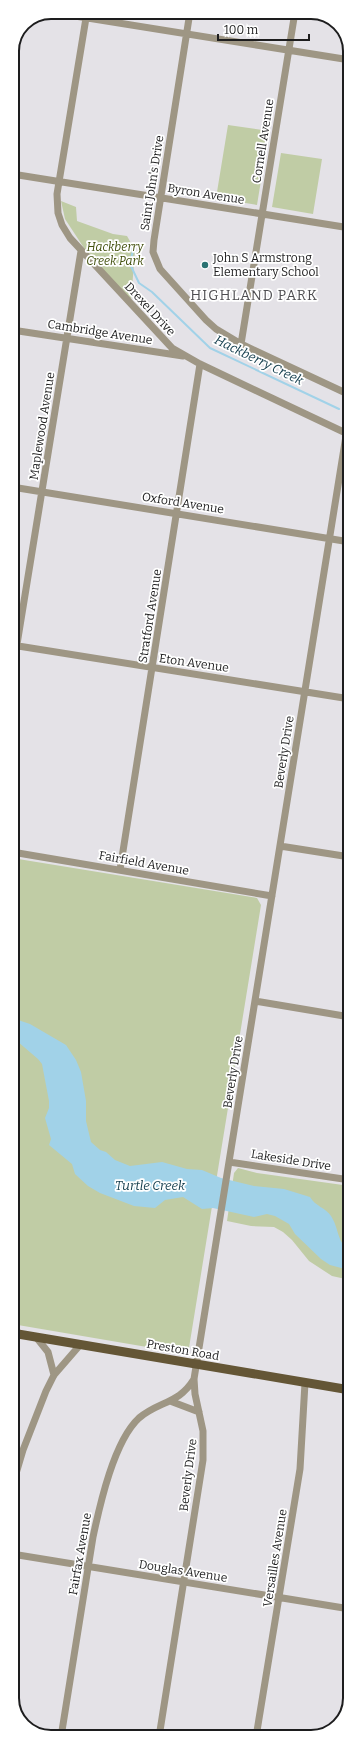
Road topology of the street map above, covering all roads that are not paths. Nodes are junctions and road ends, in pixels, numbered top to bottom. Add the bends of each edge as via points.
1 (85, 19) edge
2 (107, 19) edge
3 (189, 19) edge
4 (294, 19) edge
5 (186, 34) junction
6 (289, 50) junction
7 (343, 59) edge
8 (19, 175) edge
9 (59, 182) junction
10 (161, 198) junction
11 (262, 214) junction
12 (343, 227) edge
13 (81, 251) junction
14 (19, 331) edge
15 (67, 338) junction
16 (241, 344) junction
17 (185, 356) junction
18 (200, 364) junction
19 (343, 392) edge
20 (343, 432) edge
21 (343, 461) edge
22 (19, 488) edge
23 (42, 491) junction
24 (178, 513) junction
25 (329, 538) junction
26 (343, 541) edge
27 (19, 618) edge
28 (19, 646) edge
29 (153, 668) junction
30 (305, 692) junction
31 (343, 698) edge
32 (280, 846) junction
33 (19, 853) edge
34 (343, 856) edge
35 (120, 870) junction
36 (272, 896) junction
37 (255, 1001) junction
38 (343, 1016) edge
39 (229, 1162) junction
40 (343, 1179) edge
41 (19, 1335) edge
42 (36, 1337) junction
43 (80, 1345) junction
44 (196, 1364) junction
45 (54, 1375) junction
46 (194, 1379) junction
47 (305, 1383) junction
48 (343, 1389) edge
49 (170, 1401) junction
50 (199, 1412) junction
51 (19, 1463) edge
52 (19, 1555) edge
53 (88, 1567) junction
54 (183, 1582) junction
55 (279, 1598) junction
56 (343, 1608) edge
57 (61, 1730) edge
58 (160, 1730) edge
59 (257, 1730) edge

1 - 9 street, Drexel Drive
2 - 5 street
3 - 5 street, Saint John's Drive
4 - 6 street, Cornell Avenue
5 - 6 street
5 - 10 street, Saint John's Drive
6 - 7 street
6 - 11 street, Cornell Avenue
8 - 9 street, Byron Avenue
9 - 10 street, Byron Avenue
9 - 13 street, Drexel Drive via 56,204 58,213 62,225
10 - 11 street, Byron Avenue
10 - 16 street, Saint John's Drive via 154,240 154,252 160,269 206,320
11 - 12 street, Byron Avenue
11 - 16 street, Cornell Avenue
13 - 15 street, Maplewood Avenue
13 - 17 street, Drexel Drive via 165,341
14 - 15 street, Cambridge Avenue
15 - 17 street, Cambridge Avenue
15 - 23 street, Maplewood Avenue
16 - 19 street, Saint John's Drive
17 - 18 street, Drexel Drive
18 - 20 street, Drexel Drive
18 - 24 street, Stratford Avenue
21 - 25 street, Beverly Drive
22 - 23 street, Oxford Avenue
23 - 24 street, Oxford Avenue
23 - 27 street, Maplewood Avenue
24 - 25 street, Oxford Avenue
24 - 29 street, Stratford Avenue
25 - 26 street, Oxford Avenue
25 - 30 street, Beverly Drive
28 - 29 street, Eton Avenue
29 - 30 street, Eton Avenue
29 - 35 street, Stratford Avenue
30 - 31 street, Eton Avenue
30 - 32 street, Beverly Drive
32 - 34 street
32 - 36 street, Beverly Drive
33 - 35 street, Fairfield Avenue
35 - 36 street, Fairfield Avenue
36 - 37 street, Beverly Drive
37 - 38 street
37 - 39 street, Beverly Drive
39 - 40 street, Lakeside Drive
39 - 44 street, Beverly Drive
41 - 42 main road, Preston Road
42 - 43 main road, Preston Road
42 - 45 street via 48,1352
43 - 44 main road, Preston Road
43 - 45 street
44 - 46 street, Beverly Drive
44 - 47 main road, Preston Road
45 - 51 street
46 - 49 street, Fairfax Avenue via 183,1394
46 - 50 street, Beverly Drive
47 - 48 main road, Preston Road
47 - 55 street, Versailles Avenue via 300,1469
49 - 50 street
49 - 53 street, Fairfax Avenue via 140,1417 132,1425 122,1443 98,1514
50 - 54 street, Beverly Drive via 203,1431 203,1460
52 - 53 street, Douglas Avenue
53 - 54 street, Douglas Avenue
53 - 57 street, Fairfax Avenue
54 - 55 street, Douglas Avenue
54 - 58 street, Beverly Drive
55 - 56 street, Douglas Avenue
55 - 59 street, Versailles Avenue

